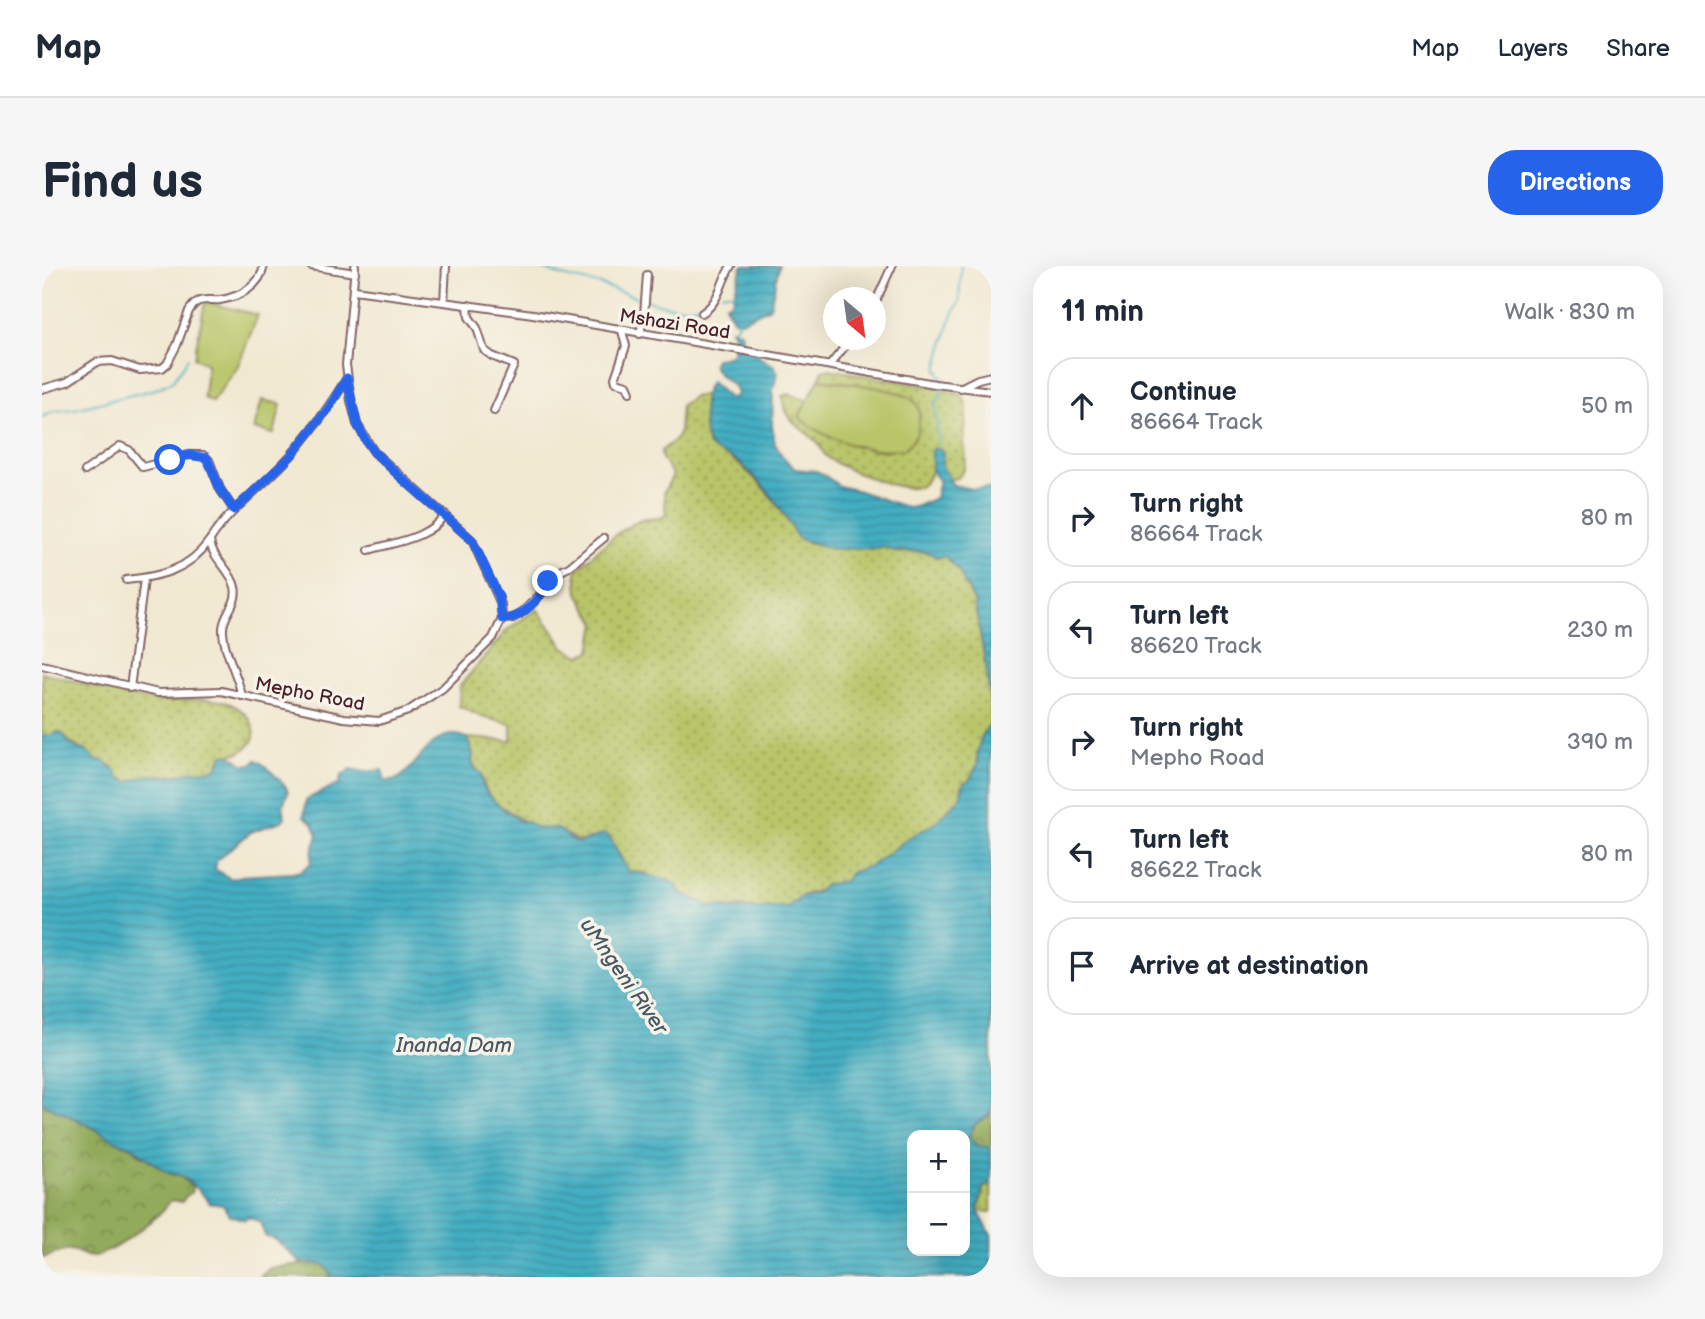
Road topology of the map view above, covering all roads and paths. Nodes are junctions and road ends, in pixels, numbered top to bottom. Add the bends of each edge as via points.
1 (264, 266) edge
2 (311, 266) edge
3 (446, 266) edge
4 (731, 266) edge
5 (892, 266) edge
6 (355, 269) edge
7 (647, 275) dead end
8 (883, 287) edge
9 (354, 290) junction
10 (444, 302) junction
11 (468, 305) junction
12 (702, 313) dead end
13 (622, 331) junction
14 (640, 334) junction
15 (842, 350) edge
16 (830, 365) junction
17 (991, 376) edge
18 (347, 378) junction
19 (960, 388) junction
20 (42, 389) edge
21 (991, 391) edge
22 (630, 392) dead end
23 (494, 411) dead end
24 (85, 471) dead end
25 (234, 510) junction
26 (444, 514) junction
27 (604, 538) dead end
28 (210, 540) junction
29 (369, 550) dead end
30 (144, 579) junction
31 (126, 580) dead end
32 (502, 619) junction
33 (42, 665) edge
34 (130, 688) junction
35 (242, 696) junction

1 - 20 street via 259,280 247,290 197,302 162,368 140,370 117,362 97,362 67,382
2 - 6 street
3 - 10 street
4 - 12 street via 714,305
5 - 8 street
6 - 9 street
7 - 14 street
9 - 10 street, Mshazi Road
9 - 18 street
10 - 11 street, Mshazi Road
11 - 13 street, Mshazi Road
11 - 23 street via 484,350 514,365
13 - 14 street, Mshazi Road
13 - 22 street via 626,346 615,380 627,385
14 - 16 street, Mshazi Road
15 - 16 street
16 - 19 street, Mshazi Road
17 - 19 street
18 - 25 street via 291,456
18 - 26 street via 357,424 374,452
19 - 21 street, Mshazi Road
24 - 25 street via 120,446 143,467 203,455
25 - 28 street
26 - 29 street via 429,531
26 - 32 street via 476,546 499,597
27 - 32 street via 551,576 544,591 520,614
28 - 30 street via 177,570
28 - 35 street via 236,589 223,627
30 - 31 street
30 - 34 street
32 - 35 street, Mepho Road via 493,638 452,680 392,718 363,721
33 - 34 street, Mepho Road
34 - 35 street, Mepho Road

